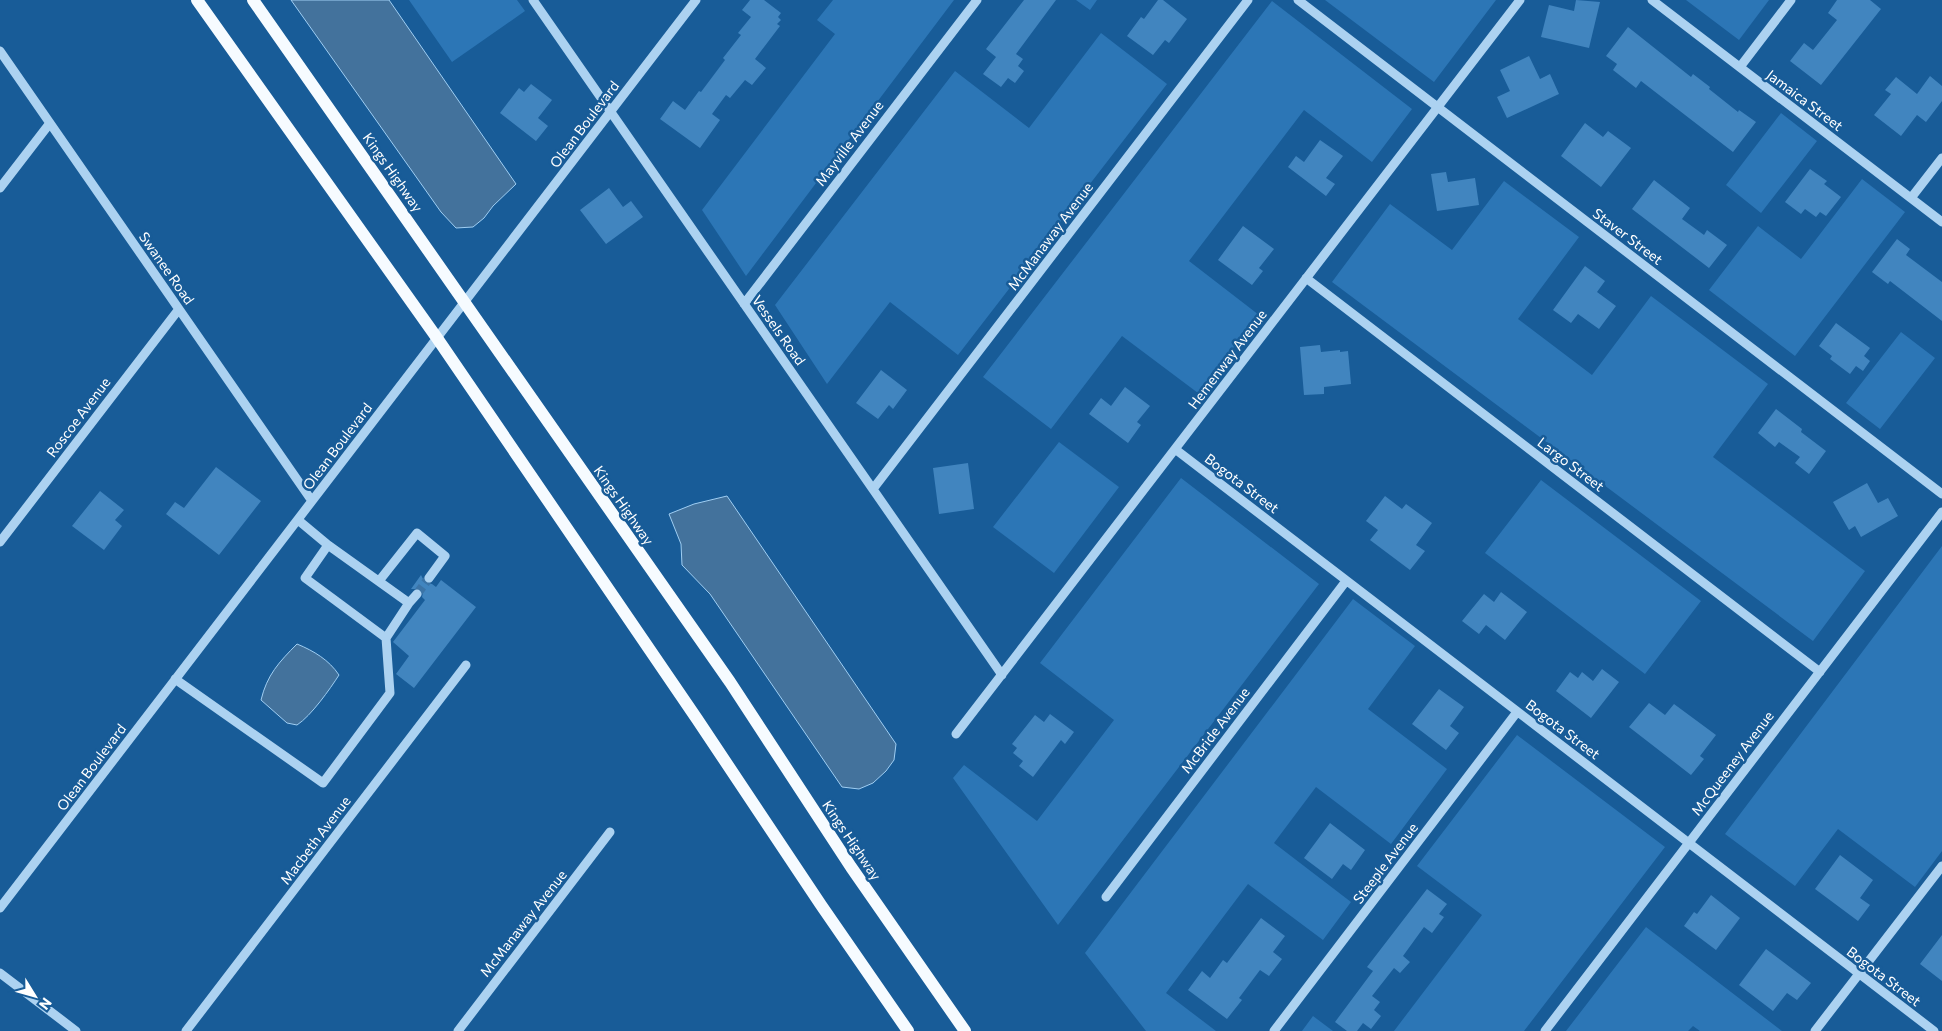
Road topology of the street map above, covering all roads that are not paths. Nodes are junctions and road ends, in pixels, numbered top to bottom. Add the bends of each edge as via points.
1 (197, 0) edge
2 (253, 0) edge
3 (533, 0) edge
4 (696, 0) edge
5 (977, 0) edge
6 (1248, 0) edge
7 (1298, 0) edge
8 (1520, 0) edge
9 (1652, 0) edge
10 (1791, 0) edge
11 (0, 51) edge
12 (1740, 67) junction
13 (1438, 107) junction
14 (611, 112) junction
15 (50, 123) junction
16 (1942, 158) edge
17 (0, 188) edge
18 (1911, 198) junction
19 (1942, 222) edge
20 (1306, 278) junction
21 (465, 302) junction
22 (744, 304) junction
23 (179, 309) junction
24 (437, 338) junction
25 (1175, 449) junction
26 (873, 490) junction
27 (1942, 494) edge
28 (312, 501) junction
29 (1942, 512) edge
30 (298, 520) junction
31 (0, 542) edge
32 (328, 545) junction
33 (429, 578) tunnel mouth
34 (1346, 580) junction
35 (379, 581) junction
36 (417, 594) tunnel mouth
37 (409, 603) junction
38 (386, 638) junction
39 (466, 665) dead end
40 (1820, 672) junction
41 (1002, 675) junction
42 (175, 679) junction
43 (1517, 712) junction
44 (956, 734) dead end
45 (610, 832) dead end
46 (1688, 843) junction
47 (1942, 866) edge
48 (1106, 896) dead end
49 (0, 908) edge
50 (0, 973) edge
51 (1859, 974) junction
52 (76, 1031) edge
53 (186, 1031) edge
54 (458, 1031) edge
55 (908, 1031) edge
56 (964, 1031) edge
57 (1274, 1031) edge
58 (1545, 1031) edge
59 (1816, 1031) edge
60 (1934, 1031) edge

1 - 24 main road
2 - 21 main road, Kings Highway
3 - 14 street, Vessels Road
4 - 14 street, Olean Boulevard
5 - 22 street, Mayville Avenue
6 - 26 street, McManaway Avenue
7 - 13 street, Staver Street
8 - 13 street, Hemenway Avenue
9 - 12 street, Jamaica Street
10 - 12 street
11 - 15 street, Swanee Road
12 - 18 street, Jamaica Street
13 - 20 street, Hemenway Avenue
13 - 27 street, Staver Street
14 - 21 street, Olean Boulevard
14 - 22 street, Vessels Road
15 - 17 street
15 - 23 street, Swanee Road
16 - 18 street
18 - 19 street, Jamaica Street
20 - 25 street, Hemenway Avenue
20 - 40 street, Largo Street
21 - 24 street, Olean Boulevard
21 - 56 main road, Kings Highway via 730,682 851,867
22 - 26 street, Vessels Road
23 - 28 street, Swanee Road
23 - 31 street, Roscoe Avenue
24 - 28 street, Olean Boulevard
24 - 55 main road
25 - 34 street, Bogota Street
25 - 41 street, Hemenway Avenue
26 - 41 street, Vessels Road
28 - 30 street, Olean Boulevard
29 - 40 street, McQueeney Avenue
30 - 32 street
30 - 42 street, Olean Boulevard
32 - 35 street
32 - 38 street via 306,578
33 - 35 street via 445,556 417,533
34 - 43 street, Bogota Street
34 - 48 street, McBride Avenue
35 - 37 street
36 - 37 street
37 - 38 street
38 - 42 street via 390,693 322,783
39 - 53 street, Macbeth Avenue
40 - 46 street, McQueeney Avenue
41 - 44 street, Hemenway Avenue
42 - 49 street, Olean Boulevard
43 - 46 street, Bogota Street
43 - 57 street, Steeple Avenue
45 - 54 street, McManaway Avenue
46 - 51 street, Bogota Street
46 - 58 street, McQueeney Avenue
47 - 51 street
50 - 52 street
51 - 59 street
51 - 60 street, Bogota Street

